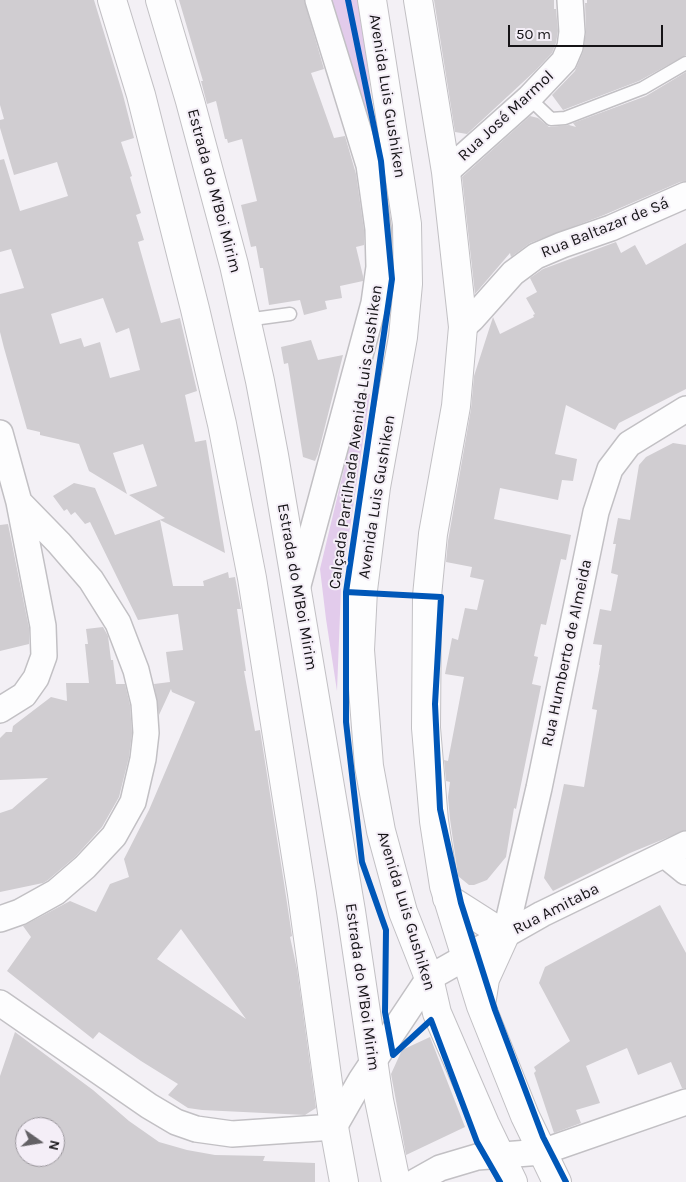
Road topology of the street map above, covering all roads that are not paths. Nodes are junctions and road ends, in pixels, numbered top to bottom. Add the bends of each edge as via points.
1 (112, 0) edge
2 (160, 0) edge
3 (318, 0) edge
4 (372, 0) edge
5 (418, 0) edge
6 (570, 0) edge
7 (686, 63) edge
8 (528, 98) junction
9 (446, 172) junction
10 (686, 195) edge
11 (290, 314) dead end
12 (246, 320) junction
13 (463, 327) junction
14 (686, 409) edge
15 (0, 434) edge
16 (19, 502) junction
17 (297, 589) junction
18 (0, 710) edge
19 (676, 849) edge
20 (686, 872) edge
21 (446, 892) junction
22 (0, 919) edge
23 (505, 935) junction
24 (466, 957) junction
25 (429, 978) junction
26 (0, 1002) edge
27 (481, 1006) junction
28 (373, 1063) junction
29 (686, 1102) edge
30 (334, 1128) junction
31 (542, 1152) junction
32 (499, 1155) junction
33 (344, 1182) edge
34 (396, 1182) edge
35 (415, 1182) edge
36 (513, 1182) edge
37 (557, 1182) edge

1 - 30 main road via 141,95 222,424 258,616 302,894
2 - 12 main road, Estrada do M'Boi Mirim via 190,101
3 - 17 street via 369,165 378,229 379,267 374,303
4 - 25 main road, Avenida Luis Gushiken via 407,224 408,284 403,337 371,518 363,590 361,668 369,766 381,831 404,912
5 - 9 main road
6 - 8 street, Rua José Marmol via 570,47 564,61
7 - 8 lane via 643,88 565,118 551,119
8 - 9 street, Rua José Marmol
9 - 13 main road
10 - 13 street, Rua Baltazar de Sá via 536,256 513,273
11 - 12 lane
12 - 17 main road, Estrada do M'Boi Mirim
13 - 21 main road via 456,406 433,534 427,596 426,728 434,821
14 - 23 street, Rua Humberto de Almeida via 629,444 610,469 596,512
15 - 16 street
16 - 18 street via 43,626 44,656 36,678 24,695
16 - 22 street via 91,580 118,623 136,670 144,703 146,734 133,802 114,836 56,892
17 - 28 main road, Estrada do M'Boi Mirim
19 - 20 street
19 - 23 street, Rua Amitaba
21 - 23 main road
21 - 24 main road
23 - 24 street, Rua Amitaba
23 - 27 main road via 485,979
24 - 25 street, Rua Amitaba
24 - 27 main road
25 - 28 street
25 - 32 main road, Avenida Luis Gushiken via 437,1013
26 - 30 street via 176,1122 196,1129 232,1134
27 - 31 main road
28 - 30 street
28 - 34 main road, Estrada do M'Boi Mirim
29 - 31 street
30 - 33 main road
31 - 32 street
31 - 37 main road
32 - 35 street via 477,1157 440,1168
32 - 36 main road, Avenida Luis Gushiken

